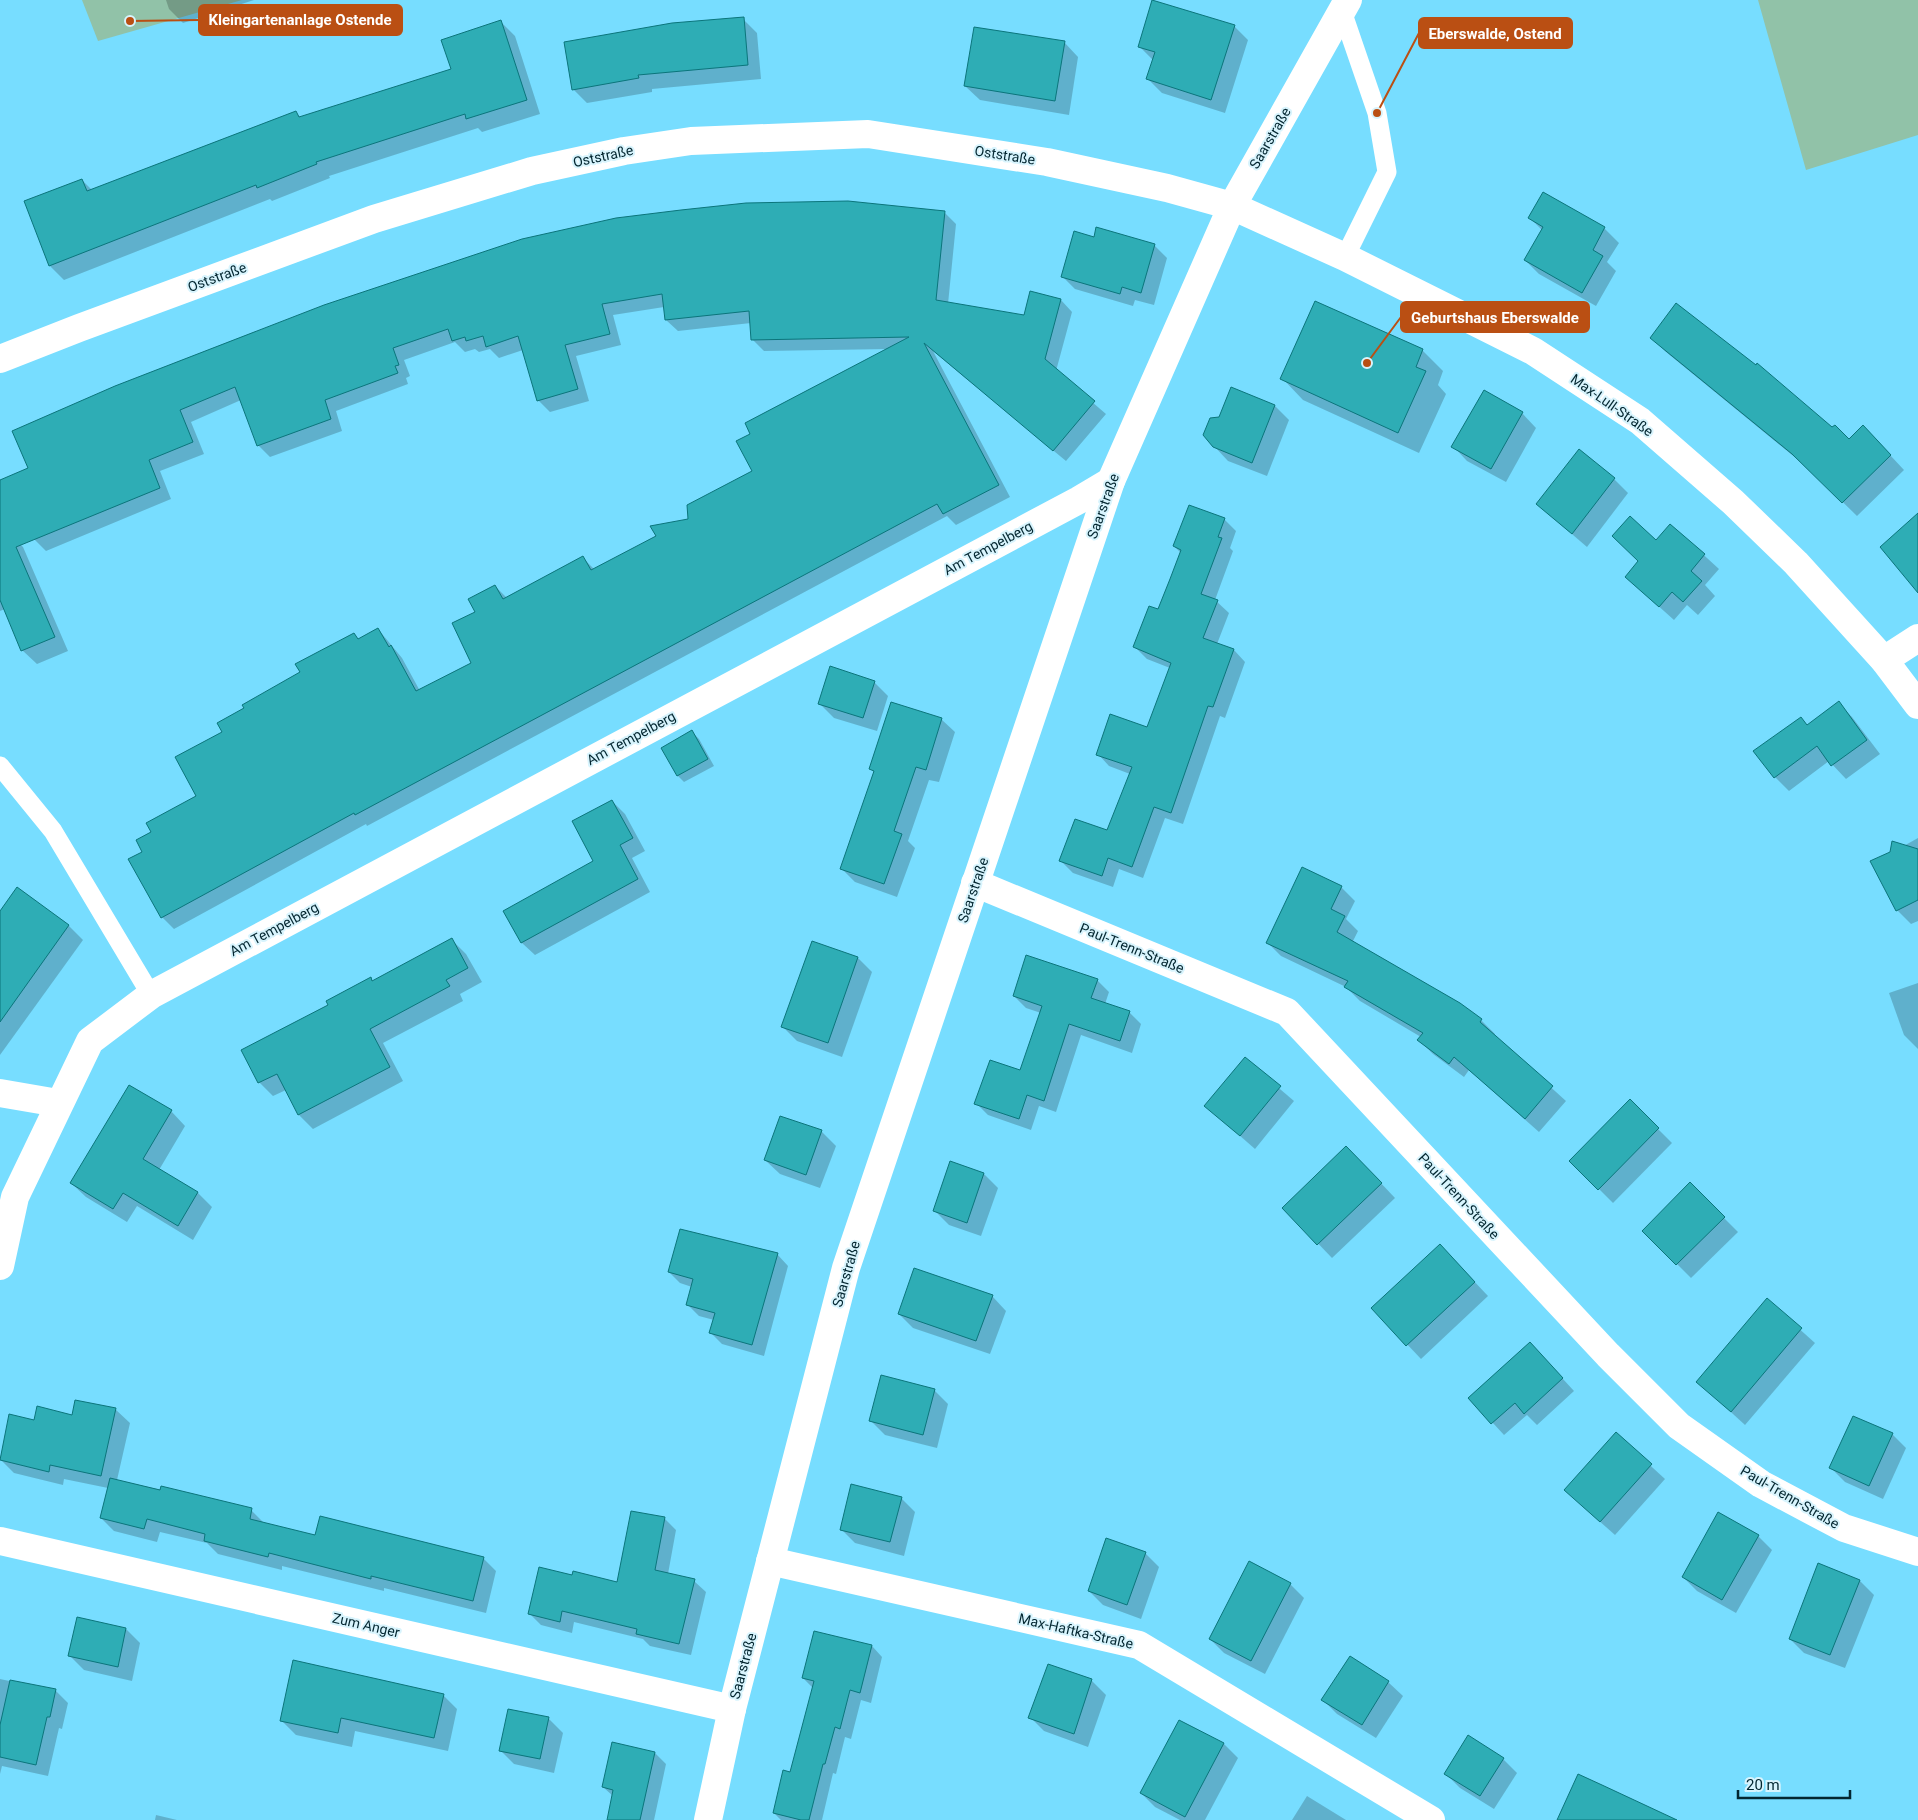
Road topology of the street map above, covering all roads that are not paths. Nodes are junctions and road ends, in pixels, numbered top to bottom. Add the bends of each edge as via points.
1 (1345, 6) edge
2 (1232, 206) junction
3 (1345, 258) junction
4 (0, 359) edge
5 (1111, 481) junction
6 (1918, 638) edge
7 (1884, 660) junction
8 (1918, 704) edge
9 (0, 766) edge
10 (975, 884) junction
11 (151, 996) junction
12 (0, 1093) edge
13 (58, 1103) junction
14 (0, 1266) edge
15 (0, 1541) edge
16 (1918, 1552) edge
17 (770, 1561) junction
18 (732, 1709) junction
19 (708, 1820) edge
20 (1431, 1820) edge

1 - 2 street, Saarstraße
1 - 3 lane via 1377,113 1387,172
2 - 3 street, Max-Lull-Straße
2 - 4 street, Oststraße via 1047,162 868,134 691,141 624,151 532,171 389,215
2 - 5 street, Saarstraße
3 - 7 street, Max-Lull-Straße via 1533,351 1640,421 1789,556
5 - 10 street, Saarstraße
5 - 11 street, Am Tempelberg
6 - 7 street
7 - 8 street, Max-Lull-Straße
9 - 11 lane via 53,831
10 - 16 street, Paul-Trenn-Straße via 1287,1012 1608,1355 1679,1426 1761,1484 1844,1528
10 - 17 street, Saarstraße via 846,1268
11 - 13 street, Am Tempelberg via 90,1041
12 - 13 street
13 - 14 street, Am Tempelberg via 14,1197
15 - 18 street, Zum Anger
17 - 18 street, Saarstraße
17 - 20 street, Max-Haftka-Straße via 1138,1645
18 - 19 street, Saarstraße

